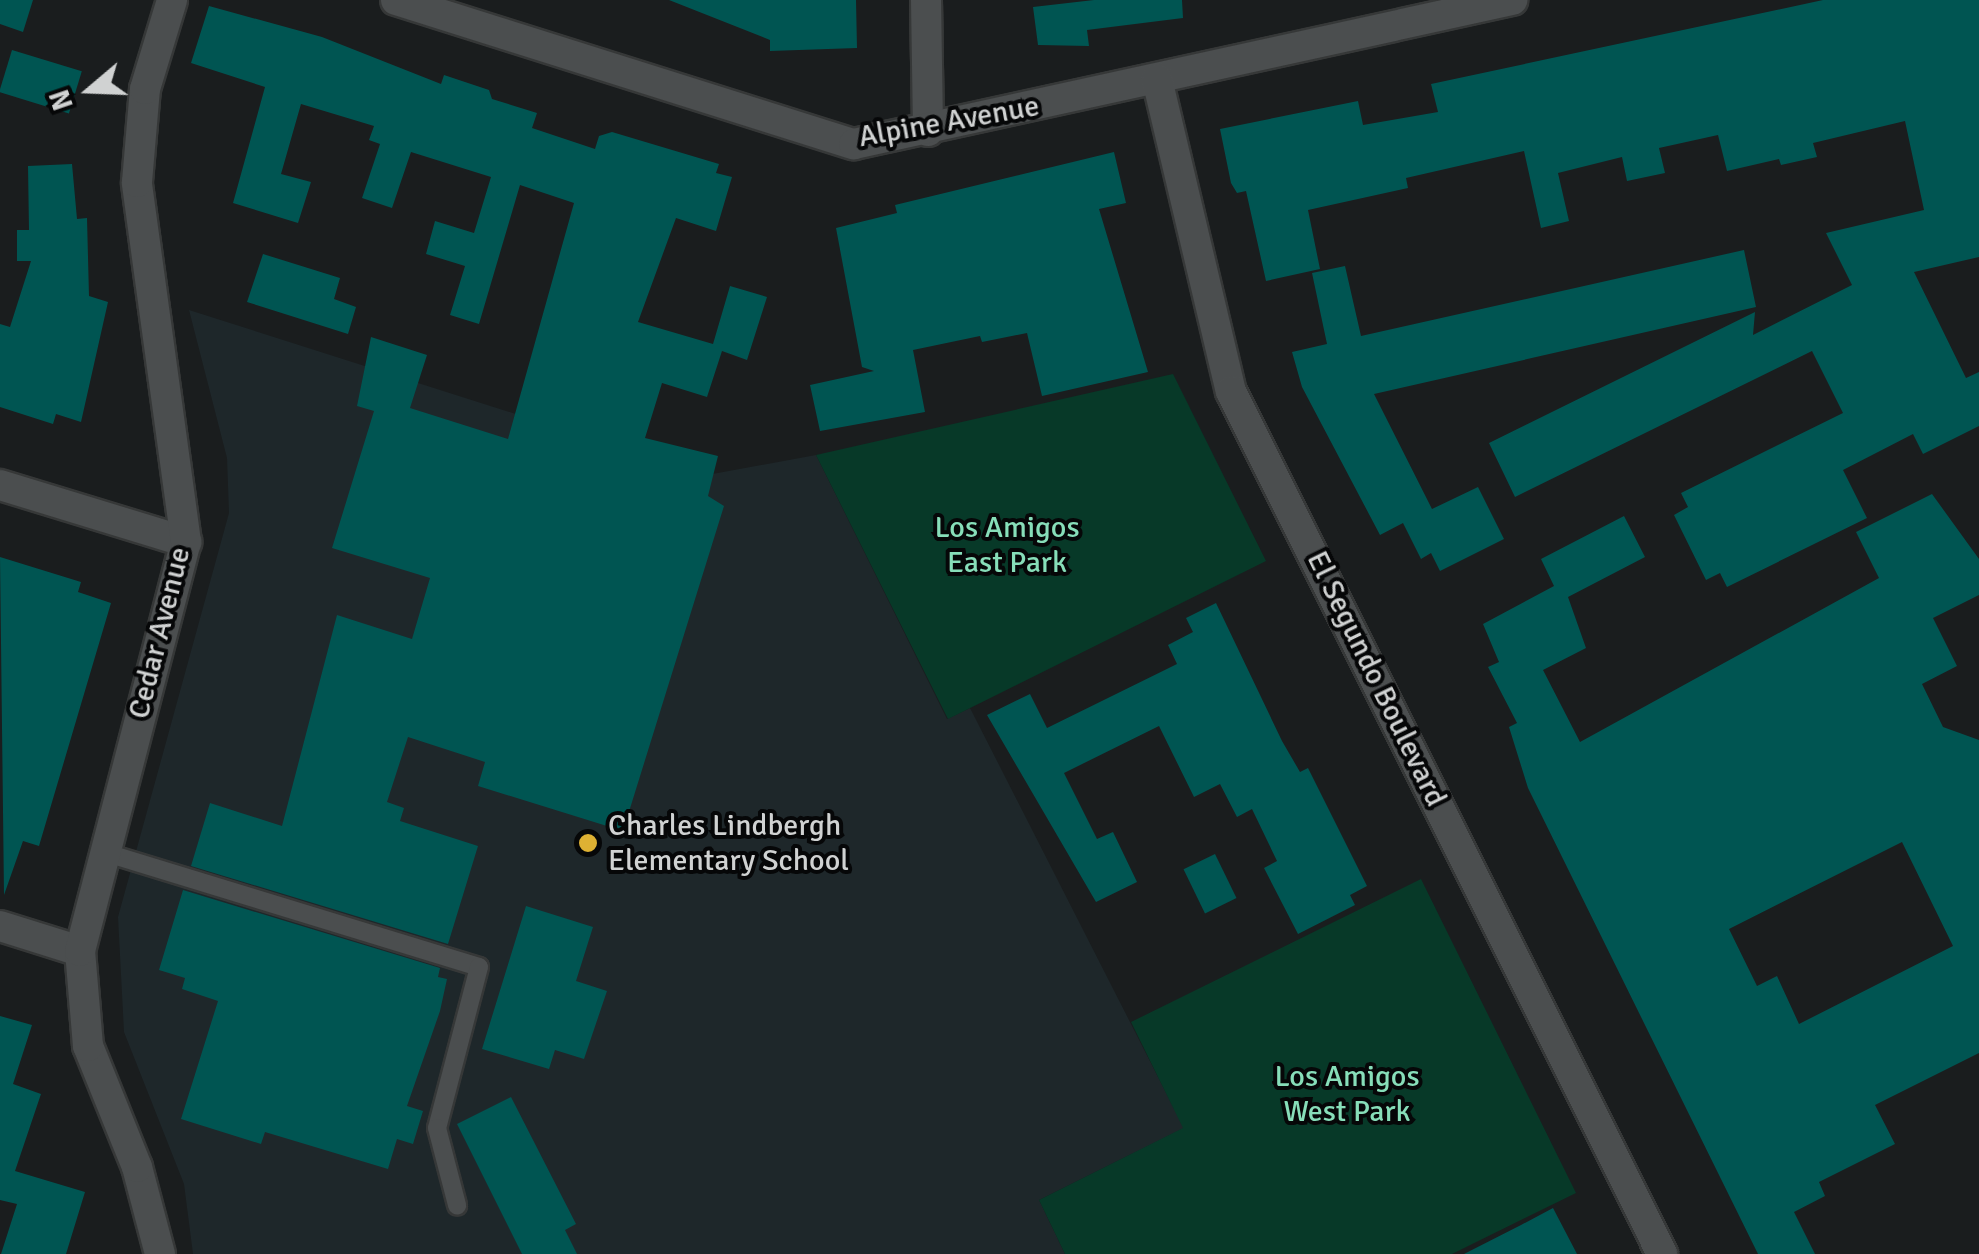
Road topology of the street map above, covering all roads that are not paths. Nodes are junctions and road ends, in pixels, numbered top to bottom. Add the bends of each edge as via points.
1 (172, 0) edge
2 (396, 0) edge
3 (926, 0) edge
4 (1509, 0) edge
5 (1157, 80) junction
6 (928, 131) junction
7 (0, 486) edge
8 (186, 542) junction
9 (100, 851) junction
10 (0, 926) edge
11 (80, 951) junction
12 (456, 1205) dead end
13 (160, 1254) edge
14 (1662, 1254) edge

1 - 8 street, Cedar Avenue via 145,88 137,182
2 - 6 street, Alpine Avenue via 854,144
3 - 6 street
4 - 5 street, Alpine Avenue
5 - 6 street, Alpine Avenue
5 - 14 street, El Segundo Boulevard via 1231,390
7 - 8 street
8 - 9 street, Cedar Avenue
9 - 11 street, Cedar Avenue
9 - 12 lane via 478,967 437,1128
10 - 11 street
11 - 13 street, Cedar Avenue via 88,1046 137,1167

